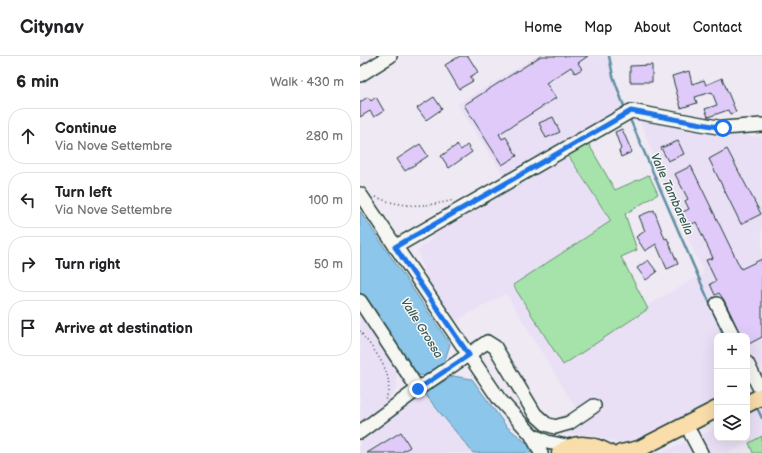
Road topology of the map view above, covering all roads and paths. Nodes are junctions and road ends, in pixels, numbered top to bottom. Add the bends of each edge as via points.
1 (390, 56) edge
2 (360, 75) edge
3 (762, 125) edge
4 (723, 128) junction
5 (762, 132) edge
6 (360, 194) edge
7 (375, 196) dead end
8 (459, 198) dead end
9 (395, 247) junction
10 (360, 301) edge
11 (717, 304) dead end
12 (360, 331) edge
13 (732, 333) edge
14 (469, 355) junction
15 (749, 369) edge
16 (418, 389) junction
17 (758, 391) edge
18 (750, 400) edge
19 (382, 404) dead end
20 (594, 406) dead end
21 (714, 411) edge
22 (714, 422) edge
23 (360, 432) edge
24 (531, 434) junction
25 (691, 434) junction
26 (566, 450) edge
27 (541, 453) edge
28 (608, 453) edge
29 (621, 453) edge
30 (654, 453) edge
31 (701, 453) edge

1 - 2 street
3 - 4 street
4 - 5 street
4 - 9 street via 631,111
6 - 9 street
7 - 8 path via 396,204 409,205 434,204
9 - 14 street
10 - 16 street
11 - 13 street
12 - 19 path via 388,376 389,387
14 - 16 street
14 - 20 street via 487,342 495,347 535,414 546,424 555,427 568,424
14 - 24 street via 498,399
15 - 17 street
16 - 23 street
17 - 18 main road
21 - 29 main road via 639,449
22 - 25 main road
24 - 26 street
24 - 27 street
25 - 30 main road
25 - 31 street
26 - 28 main road via 591,445

